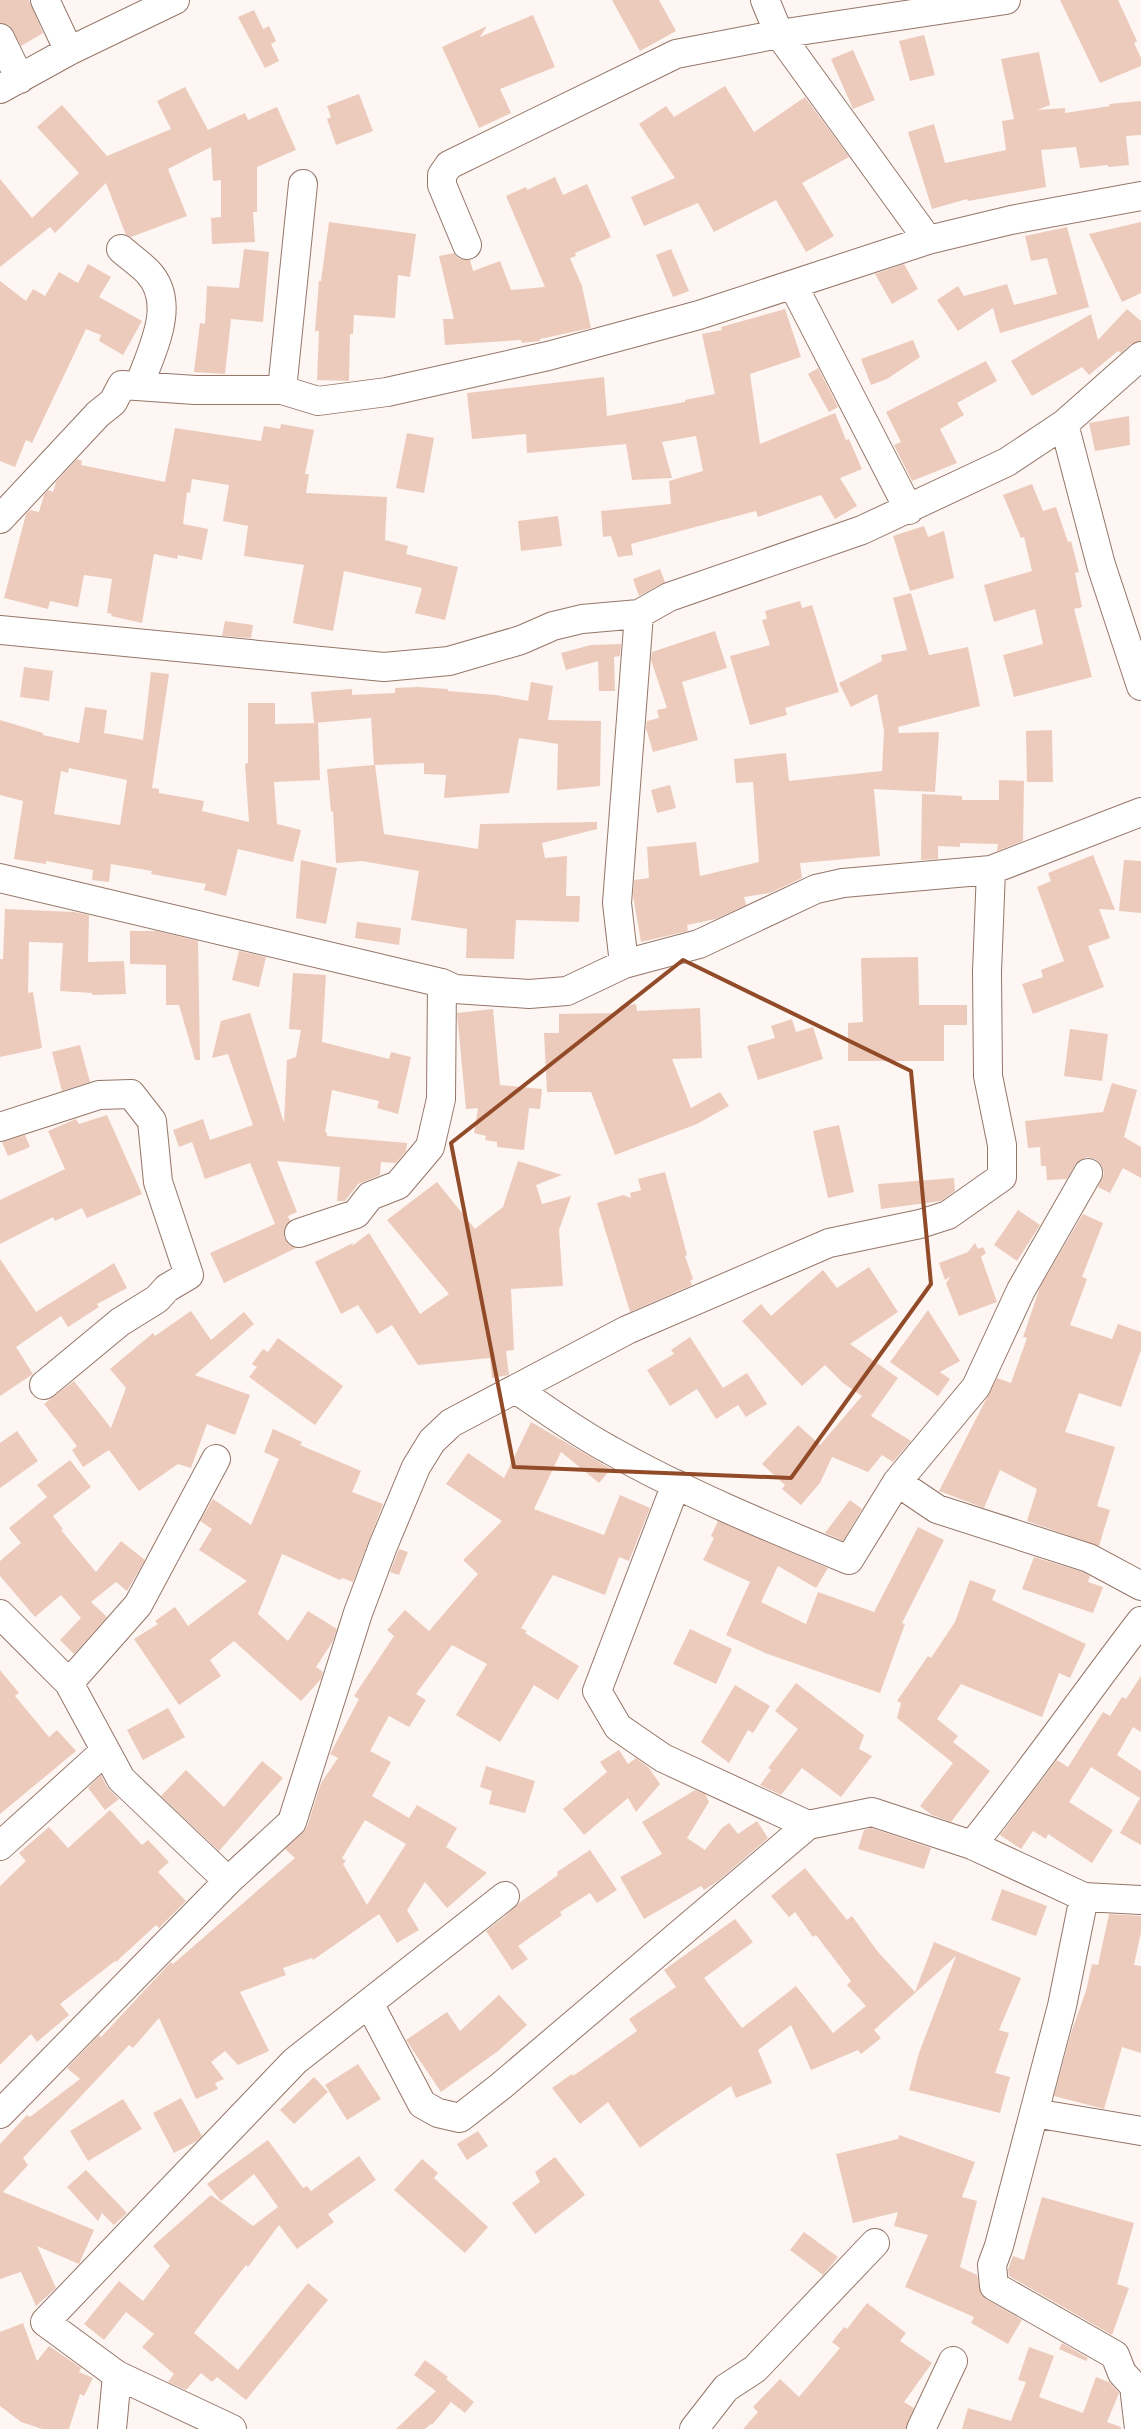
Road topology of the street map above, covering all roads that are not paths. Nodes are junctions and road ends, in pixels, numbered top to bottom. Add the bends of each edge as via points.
1 (45, 0) edge
2 (175, 0) edge
3 (765, 0) edge
4 (1006, 0) edge
5 (779, 34) junction
6 (0, 38) edge
7 (69, 52) junction
8 (10, 84) edge
9 (303, 184) dead end
10 (1141, 196) edge
11 (928, 240) junction
12 (467, 246) dead end
13 (121, 249) dead end
14 (793, 285) junction
15 (1141, 356) edge
16 (139, 386) junction
17 (282, 390) junction
18 (1064, 424) junction
19 (909, 510) junction
20 (0, 519) edge
21 (639, 614) junction
22 (0, 630) edge
23 (1141, 686) edge
24 (1141, 812) edge
25 (991, 870) junction
26 (0, 878) edge
27 (624, 964) junction
28 (442, 982) junction
29 (0, 1127) edge
30 (1088, 1173) dead end
31 (299, 1233) dead end
32 (44, 1385) dead end
33 (517, 1390) junction
34 (216, 1460) dead end
35 (897, 1482) junction
36 (676, 1484) junction
37 (1141, 1586) edge
38 (0, 1614) edge
39 (1141, 1621) edge
40 (69, 1683) junction
41 (105, 1752) junction
42 (808, 1825) junction
43 (972, 1845) junction
44 (0, 1846) edge
45 (228, 1881) junction
46 (505, 1896) dead end
47 (1084, 1897) junction
48 (1141, 1900) edge
49 (369, 2003) junction
50 (1034, 2113) junction
51 (0, 2114) edge
52 (1141, 2131) edge
53 (875, 2243) dead end
54 (953, 2361) dead end
55 (117, 2376) junction
56 (112, 2429) edge
57 (232, 2429) edge
58 (694, 2429) edge
59 (921, 2429) edge
60 (1139, 2429) edge

1 - 7 street
2 - 7 street
3 - 5 street
4 - 5 street
5 - 11 street
5 - 12 street via 676,54 448,165 442,176 442,185
6 - 8 street
7 - 8 street
9 - 17 street
10 - 11 street via 1010,220
11 - 14 street
13 - 16 street via 149,273 161,294 160,328
14 - 17 street via 699,315 548,356 387,392 318,401
14 - 19 street
15 - 18 street
16 - 17 street
16 - 20 street via 122,385 114,402 98,414
18 - 19 street via 1008,462
18 - 23 street via 1101,565
19 - 21 street via 862,530 669,597
21 - 22 street via 582,619 553,626 522,640 449,661 384,667
21 - 27 street via 617,903
24 - 25 street
25 - 27 street via 843,883 816,889 699,944
25 - 33 street via 987,972 988,1076 1002,1145 1002,1177 948,1215 829,1243 627,1330
26 - 28 street
27 - 28 street via 567,991 529,994 455,989
28 - 31 street via 441,1099 430,1147 398,1185 370,1196 356,1214
29 - 32 street via 99,1095 131,1094 152,1121 158,1182 189,1275 120,1322
30 - 35 street via 1021,1290 976,1387
33 - 36 street via 608,1450
33 - 45 street via 451,1423 432,1441 416,1467 358,1613 292,1822
34 - 40 street via 138,1605
35 - 36 street via 849,1560
35 - 37 street via 937,1510 1089,1558
36 - 42 street via 597,1691 618,1727 663,1758
38 - 40 street
39 - 43 street via 1022,1784
40 - 41 street
41 - 44 street
41 - 45 street via 121,1779
42 - 43 street via 872,1812
42 - 49 street via 460,2118 438,2113 422,2104
43 - 47 street
45 - 51 street
46 - 49 street
47 - 48 street
47 - 50 street via 1062,2006
49 - 55 street via 295,2061 45,2322
50 - 52 street
50 - 60 street via 992,2265 994,2286 1115,2355 1122,2373 1134,2386
53 - 58 street via 755,2369 726,2388
54 - 59 street
55 - 56 street
55 - 57 street

